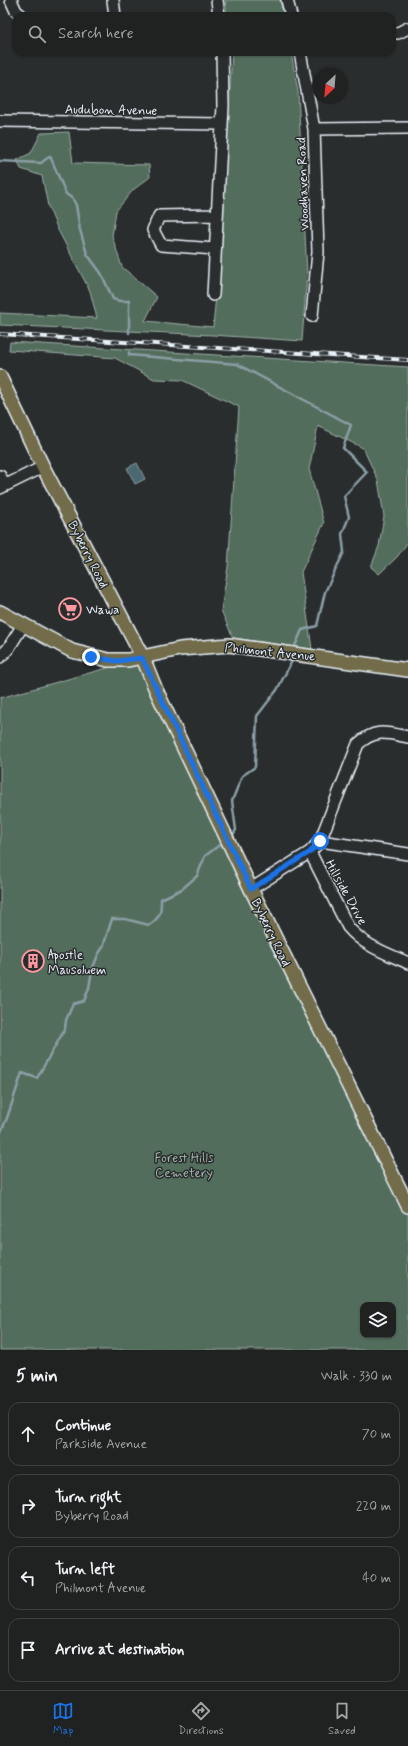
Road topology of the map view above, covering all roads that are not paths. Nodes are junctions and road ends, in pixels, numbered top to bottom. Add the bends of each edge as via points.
1 (11, 0) edge
2 (113, 0) edge
3 (217, 0) edge
4 (287, 0) edge
5 (17, 12) edge
6 (114, 12) edge
7 (218, 12) edge
8 (291, 12) edge
9 (408, 19) edge
10 (408, 28) edge
11 (396, 33) edge
12 (222, 56) edge
13 (301, 56) edge
14 (0, 121) edge
15 (222, 124) junction
16 (314, 129) junction
17 (408, 131) edge
18 (217, 215) junction
19 (215, 249) junction
20 (213, 295) dead end
21 (312, 316) dead end
22 (0, 377) edge
23 (44, 467) junction
24 (2, 483) edge
25 (0, 612) edge
26 (23, 625) junction
27 (0, 656) edge
28 (142, 658) junction
29 (408, 670) edge
30 (408, 738) edge
31 (320, 841) junction
32 (310, 852) junction
33 (408, 854) edge
34 (251, 889) junction
35 (408, 963) edge
36 (408, 1206) edge

1 - 5 street
2 - 6 street
3 - 7 street
4 - 8 street
9 - 10 street
10 - 11 street
12 - 15 street
13 - 16 street, Woodhaven Road
14 - 15 street, Audubon Avenue
15 - 18 street
16 - 17 street
16 - 21 street, Woodhaven Road via 318,252
18 - 19 street
18 - 19 street via 159,216 153,230 161,245
19 - 20 street
22 - 23 main road, Byberry Road
23 - 24 street
23 - 28 main road, Byberry Road
25 - 26 main road, Philmont Avenue
26 - 27 street via 8,649
26 - 28 main road, Philmont Avenue via 82,655 117,661
28 - 29 main road, Philmont Avenue via 180,649 229,645
28 - 34 main road, Byberry Road
30 - 31 street via 382,732 369,735 358,744
31 - 32 street
31 - 33 street
32 - 34 street
32 - 35 street, Hillside Drive via 354,934 374,948
34 - 36 main road, Byberry Road

